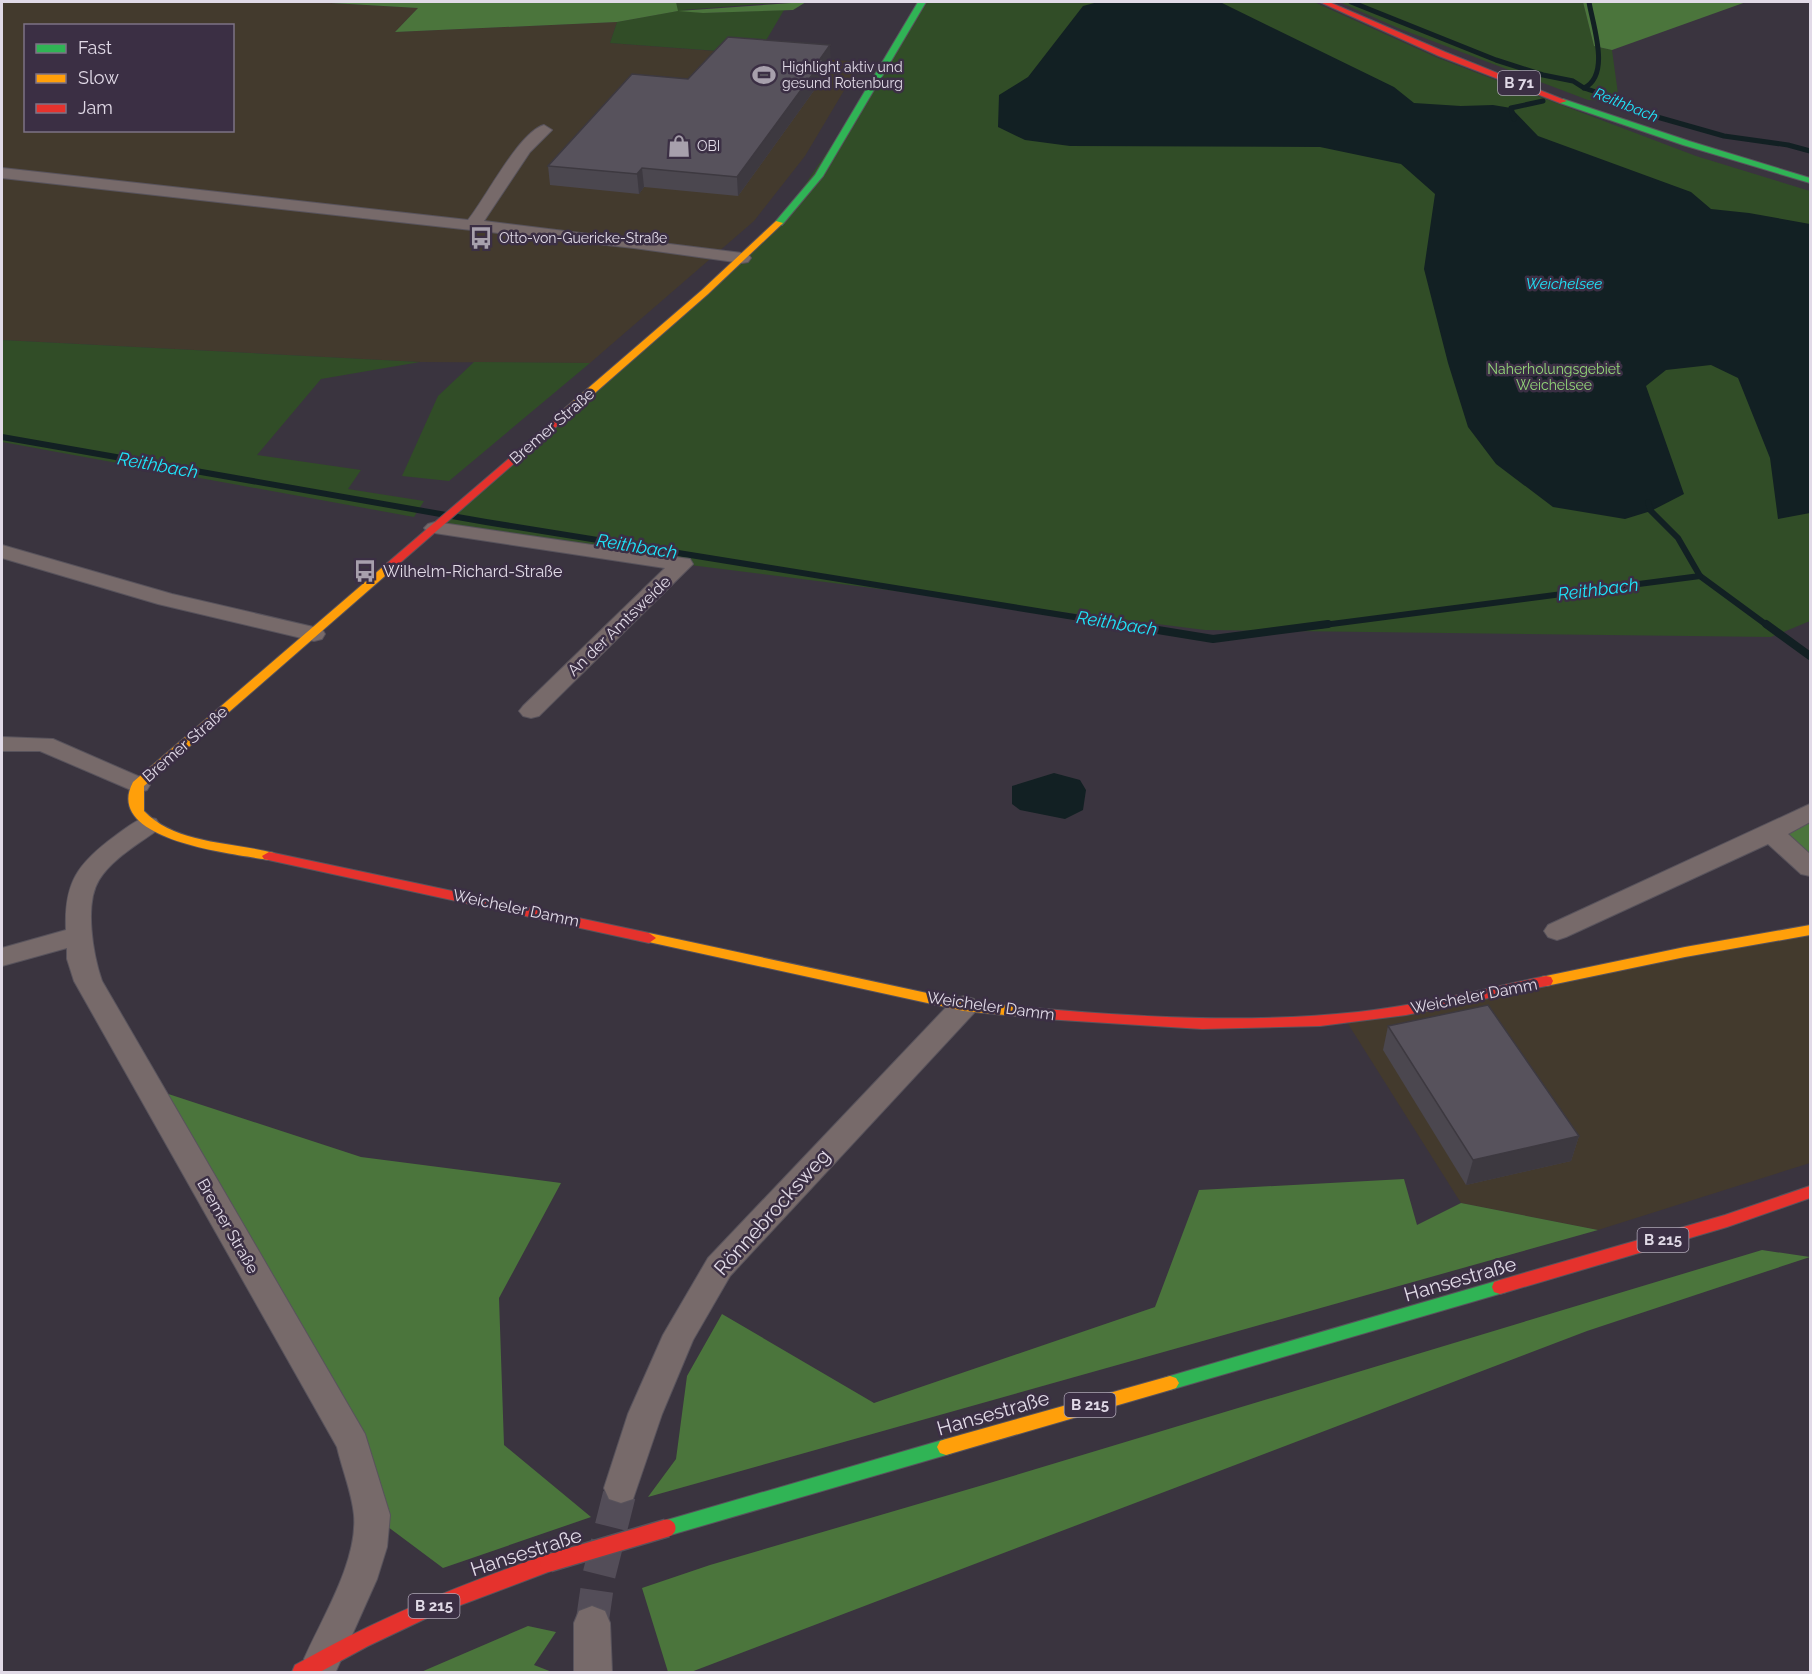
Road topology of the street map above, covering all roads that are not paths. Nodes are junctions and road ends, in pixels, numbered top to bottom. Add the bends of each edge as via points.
1 (922, 2) edge
2 (1324, 2) edge
3 (1634, 125) junction
4 (544, 129) dead end
5 (1810, 166) edge
6 (2, 173) edge
7 (1810, 181) edge
8 (472, 225) junction
9 (742, 258) junction
10 (438, 525) junction
11 (2, 551) edge
12 (314, 633) junction
13 (531, 711) dead end
14 (2, 744) edge
15 (138, 785) junction
16 (1810, 812) edge
17 (147, 825) junction
18 (1771, 833) junction
19 (1810, 868) edge
20 (1810, 930) edge
21 (1557, 931) dead end
22 (79, 936) junction
23 (2, 957) edge
24 (964, 1006) junction
25 (1810, 1192) edge
26 (621, 1488) tunnel mouth
27 (592, 1623) tunnel mouth
28 (312, 1666) edge
29 (593, 1672) edge

1 - 9 street, Bremer Straße via 819,176 779,223
2 - 3 street, B 71 via 1456,59
3 - 5 street via 1749,155
3 - 7 street, B 71
4 - 8 street via 524,149
6 - 8 street
8 - 9 street
9 - 10 street, Bremer Straße
10 - 12 street, Bremer Straße
10 - 13 street, An der Amtsweide via 682,564
11 - 12 street via 166,599
12 - 15 street, Bremer Straße
14 - 15 street via 44,744
15 - 17 street, Bremer Straße via 133,800 137,814
16 - 18 street
17 - 22 street, Bremer Straße via 106,855 86,878 78,904
17 - 24 street, Weicheler Damm via 170,834
18 - 19 street
18 - 21 street
20 - 24 street, Weicheler Damm via 1345,1019 1135,1022
22 - 23 street
22 - 28 street, Bremer Straße via 88,981 353,1444 372,1515 369,1547 359,1579
24 - 26 street, Rönnebrocksweg via 719,1267 679,1335 645,1414
25 - 28 street, Hansestraße / B 215, bridge via 1564,1269 549,1563 450,1599
27 - 29 street

